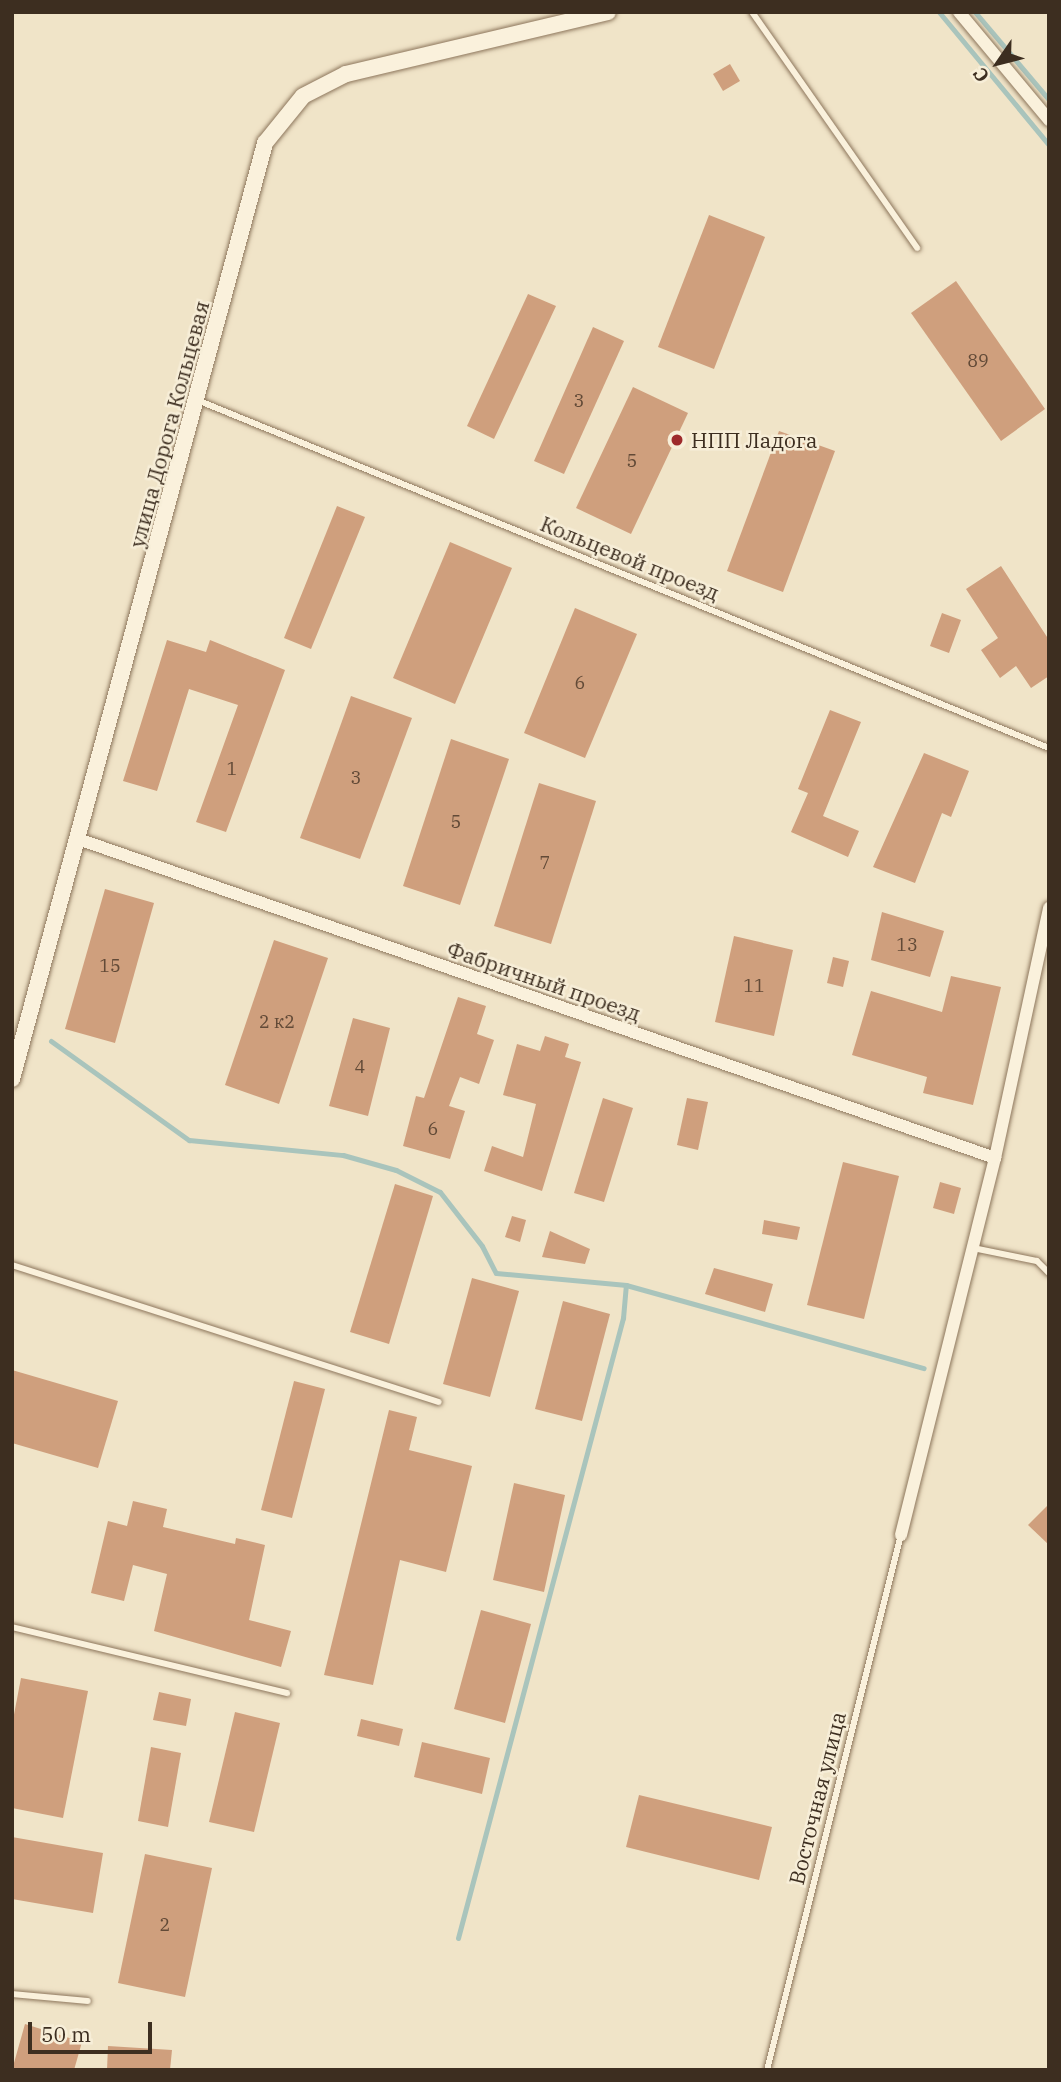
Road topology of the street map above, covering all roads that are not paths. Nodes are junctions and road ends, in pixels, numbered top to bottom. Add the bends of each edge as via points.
1 (608, 12) edge
2 (752, 12) edge
3 (959, 12) edge
4 (1049, 120) edge
5 (917, 248) dead end
6 (197, 400) junction
7 (1049, 748) edge
8 (81, 840) junction
9 (1049, 908) edge
10 (12, 1079) edge
11 (995, 1158) junction
12 (973, 1248) junction
13 (12, 1265) edge
14 (1049, 1273) edge
15 (439, 1402) dead end
16 (901, 1535) joint
17 (12, 1627) edge
18 (286, 1693) dead end
19 (12, 1994) edge
20 (88, 2001) dead end
21 (767, 2070) edge

1 - 6 street, улица Дорога Кольцевая via 346,74 303,96 265,144
2 - 5 lane
3 - 4 street
6 - 7 lane, Кольцевой проезд
6 - 8 street, улица Дорога Кольцевая
8 - 10 street, улица Дорога Кольцевая
8 - 11 street, Фабричный проезд
9 - 11 street
11 - 12 street
12 - 14 lane via 1037,1261
12 - 16 street
13 - 15 lane
16 - 21 lane, Восточная улица
17 - 18 lane
19 - 20 lane

